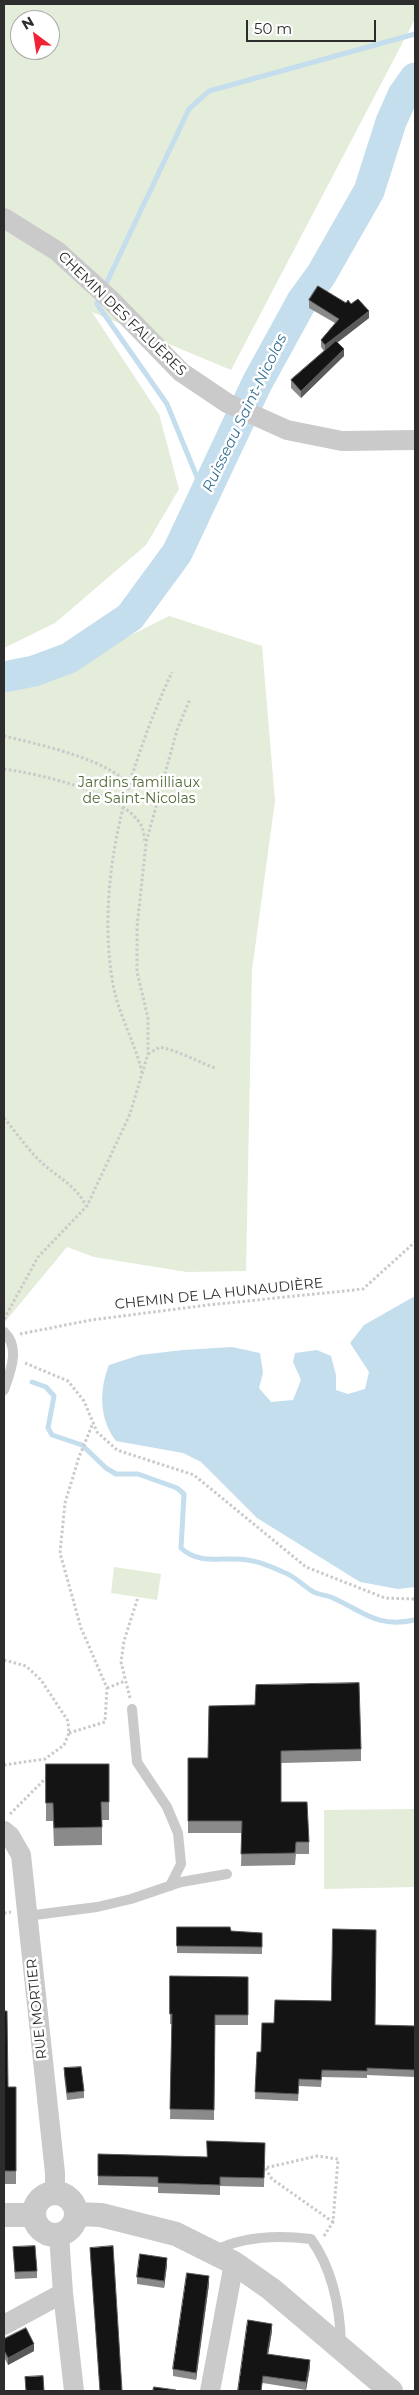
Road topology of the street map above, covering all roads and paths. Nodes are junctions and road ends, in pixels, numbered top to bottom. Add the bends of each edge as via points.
1 (4, 218) edge
2 (415, 440) edge
3 (172, 672) dead end
4 (190, 699) dead end
5 (4, 736) edge
6 (4, 768) edge
7 (128, 788) junction
8 (123, 809) junction
9 (146, 842) junction
10 (148, 1054) junction
11 (215, 1068) dead end
12 (142, 1074) junction
13 (4, 1118) edge
14 (87, 1206) junction
15 (415, 1242) edge
16 (4, 1320) edge
17 (6, 1335) edge
18 (14, 1358) junction
19 (4, 1390) edge
20 (93, 1422) junction
21 (138, 1597) dead end
22 (415, 1599) edge
23 (4, 1660) edge
24 (125, 1681) junction
25 (107, 1688) junction
26 (132, 1709) joint
27 (69, 1734) junction
28 (45, 1760) junction
29 (4, 1765) edge
30 (4, 1820) edge
31 (4, 1831) edge
32 (227, 1874) dead end
33 (170, 1886) junction
34 (27, 1916) junction
35 (54, 2192) junction
36 (76, 2214) junction
37 (4, 2215) edge
38 (33, 2215) junction
39 (332, 2222) junction
40 (59, 2235) junction
41 (317, 2248) junction
42 (212, 2252) junction
43 (234, 2263) junction
44 (63, 2293) junction
45 (4, 2325) edge
46 (341, 2350) junction
47 (74, 2391) edge
48 (210, 2391) edge
49 (391, 2391) edge

1 - 2 street, CHEMIN DES FALUÈRES via 57,251 111,300 181,372 227,403 287,430 342,441
3 - 7 path via 149,721
4 - 9 path via 176,730
5 - 7 path via 42,744 92,762 120,776
6 - 8 path via 37,774 94,792
7 - 8 path
8 - 9 path via 131,813 142,827
8 - 12 path via 107,922 112,980 122,1022
9 - 10 path via 137,927 137,972 148,1018
10 - 11 path via 160,1046
10 - 12 path
12 - 14 path via 130,1114
13 - 14 path via 42,1162 70,1184
14 - 16 path via 38,1257
15 - 17 path, CHEMIN DE LA HUNAUDIÈRE via 363,1289 208,1305
17 - 18 lane
18 - 19 lane
18 - 20 path via 68,1381 84,1401
20 - 22 path via 97,1432 117,1450 194,1475 306,1567 385,1598
20 - 25 path via 65,1503 60,1553 81,1628
21 - 24 path via 122,1652
23 - 27 path via 26,1666 41,1680 68,1721
24 - 25 path
24 - 26 path
25 - 27 path via 104,1722
26 - 33 lane via 137,1762 167,1807 178,1833 181,1864
27 - 28 path via 64,1745
28 - 29 path
28 - 30 path via 48,1776
31 - 34 street, RUE MORTIER via 21,1855
32 - 33 lane
33 - 34 lane via 98,1908
34 - 35 street, RUE MORTIER via 55,2174
35 - 36 street via 67,2196
35 - 38 street via 42,2197
36 - 40 street via 71,2227
36 - 42 street via 101,2215 176,2234
37 - 38 street
38 - 40 street via 45,2233
39 - 39 path via 272,2179 265,2168 318,2156 338,2159
39 - 41 path
40 - 44 street
41 - 42 lane via 311,2239 288,2236 233,2242
41 - 46 lane via 332,2282 340,2312
42 - 43 street
43 - 46 street via 270,2289
43 - 48 street
44 - 45 street
44 - 47 street
46 - 49 street

